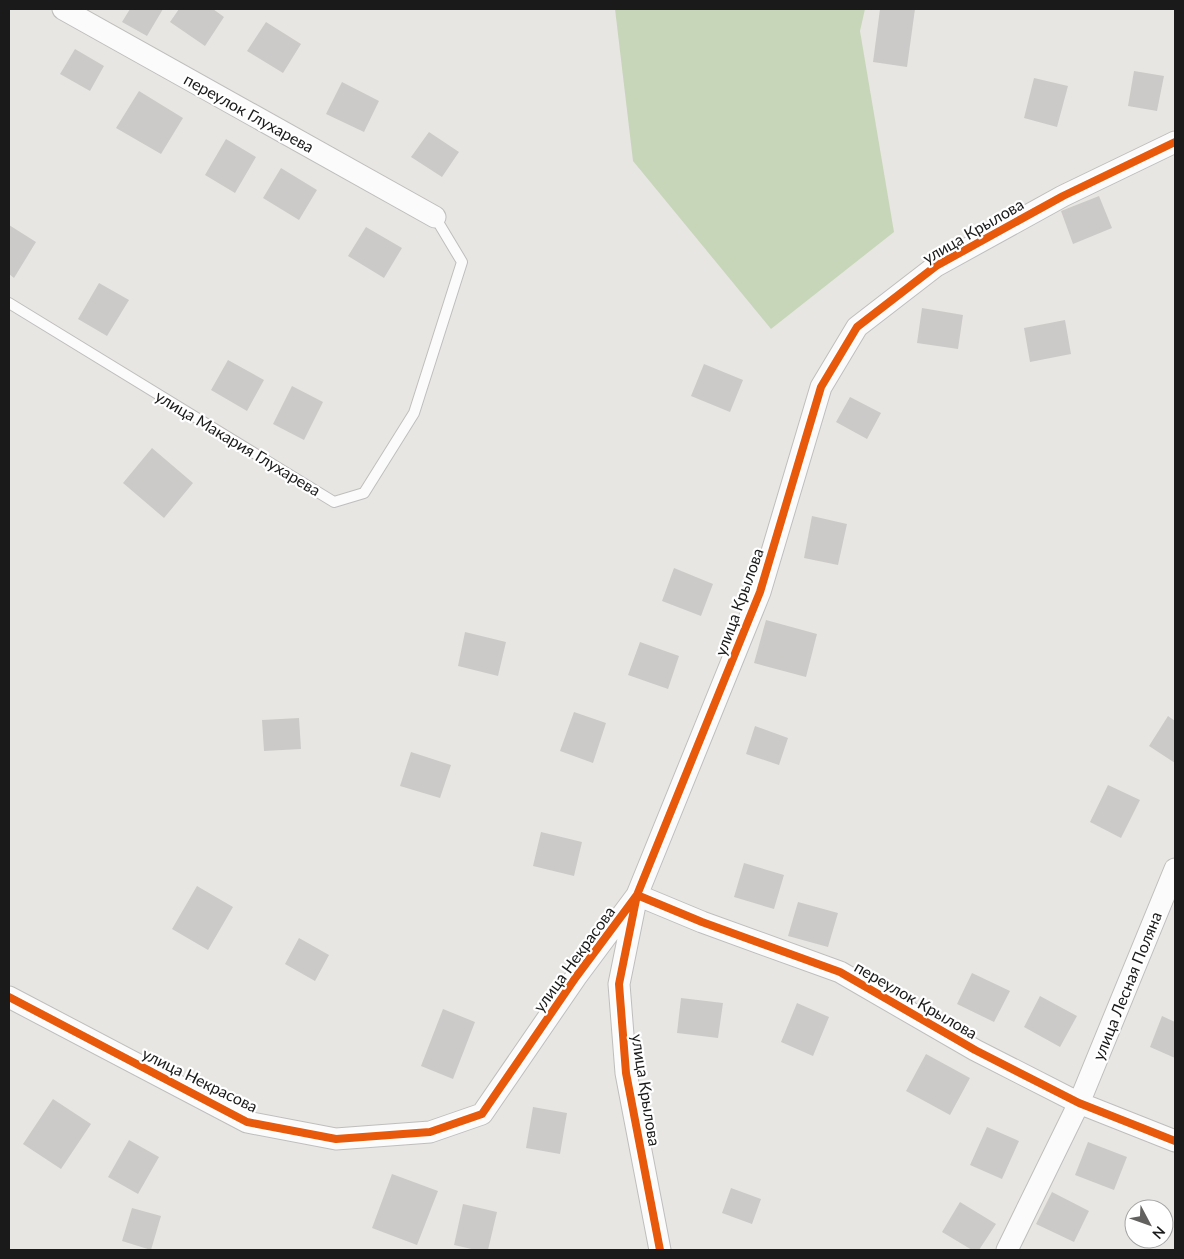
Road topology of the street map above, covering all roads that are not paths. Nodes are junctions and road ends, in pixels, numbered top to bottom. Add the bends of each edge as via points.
1 (63, 9) edge
2 (1175, 142) edge
3 (435, 217) joint
4 (9, 303) edge
5 (1175, 869) edge
6 (637, 895) junction
7 (9, 997) edge
8 (1079, 1103) junction
9 (1175, 1141) edge
10 (660, 1250) edge
11 (1007, 1250) edge

1 - 3 street, переулок Глухарева
2 - 6 street, улица Крылова via 1063,196 936,266 857,327 821,387 760,592
3 - 4 lane, улица Макария Глухарева via 462,262 414,413 364,493 334,502
5 - 8 street, улица Лесная Поляна
6 - 7 street, улица Некрасова via 576,976 482,1114 430,1132 336,1139 248,1122
6 - 8 street, переулок Крылова via 840,972 975,1050
6 - 10 street, улица Крылова via 619,984 626,1073
8 - 9 street, переулок Крылова
8 - 11 street, улица Лесная Поляна

